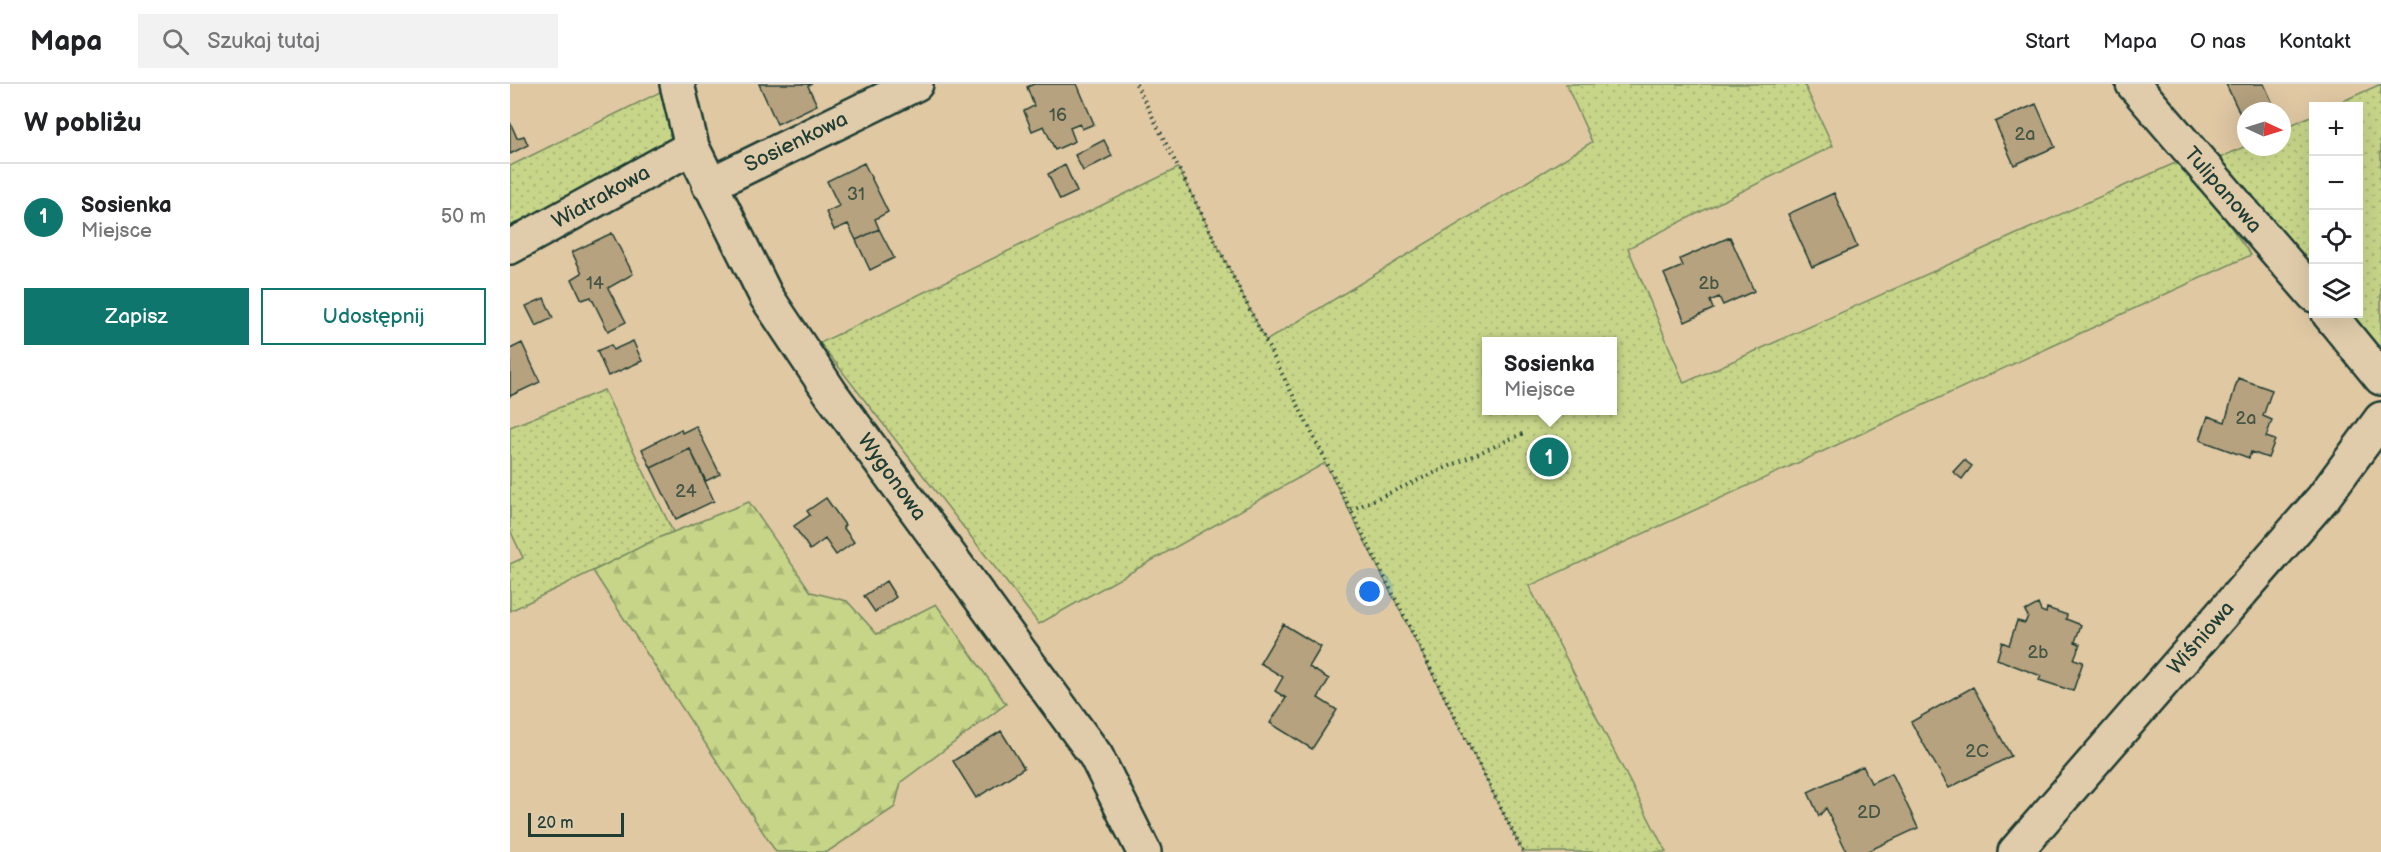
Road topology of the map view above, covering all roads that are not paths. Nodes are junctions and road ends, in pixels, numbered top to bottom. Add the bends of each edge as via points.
1 (676, 84) edge
2 (916, 84) edge
3 (2133, 84) edge
4 (692, 147) junction
5 (709, 185) junction
6 (510, 247) edge
7 (2309, 290) edge
8 (2332, 318) edge
9 (2381, 378) edge
10 (2381, 419) edge
11 (1144, 852) edge
12 (2015, 852) edge

1 - 4 street, Wygonowa
2 - 5 street, Sosienkowa
3 - 7 street, Tulipanowa
4 - 5 street, Wygonowa
4 - 6 street, Wiatrakowa
5 - 11 street, Wygonowa via 766,296 832,395 1095,756
8 - 9 street
10 - 12 street, Wiśniowa via 2323,498

